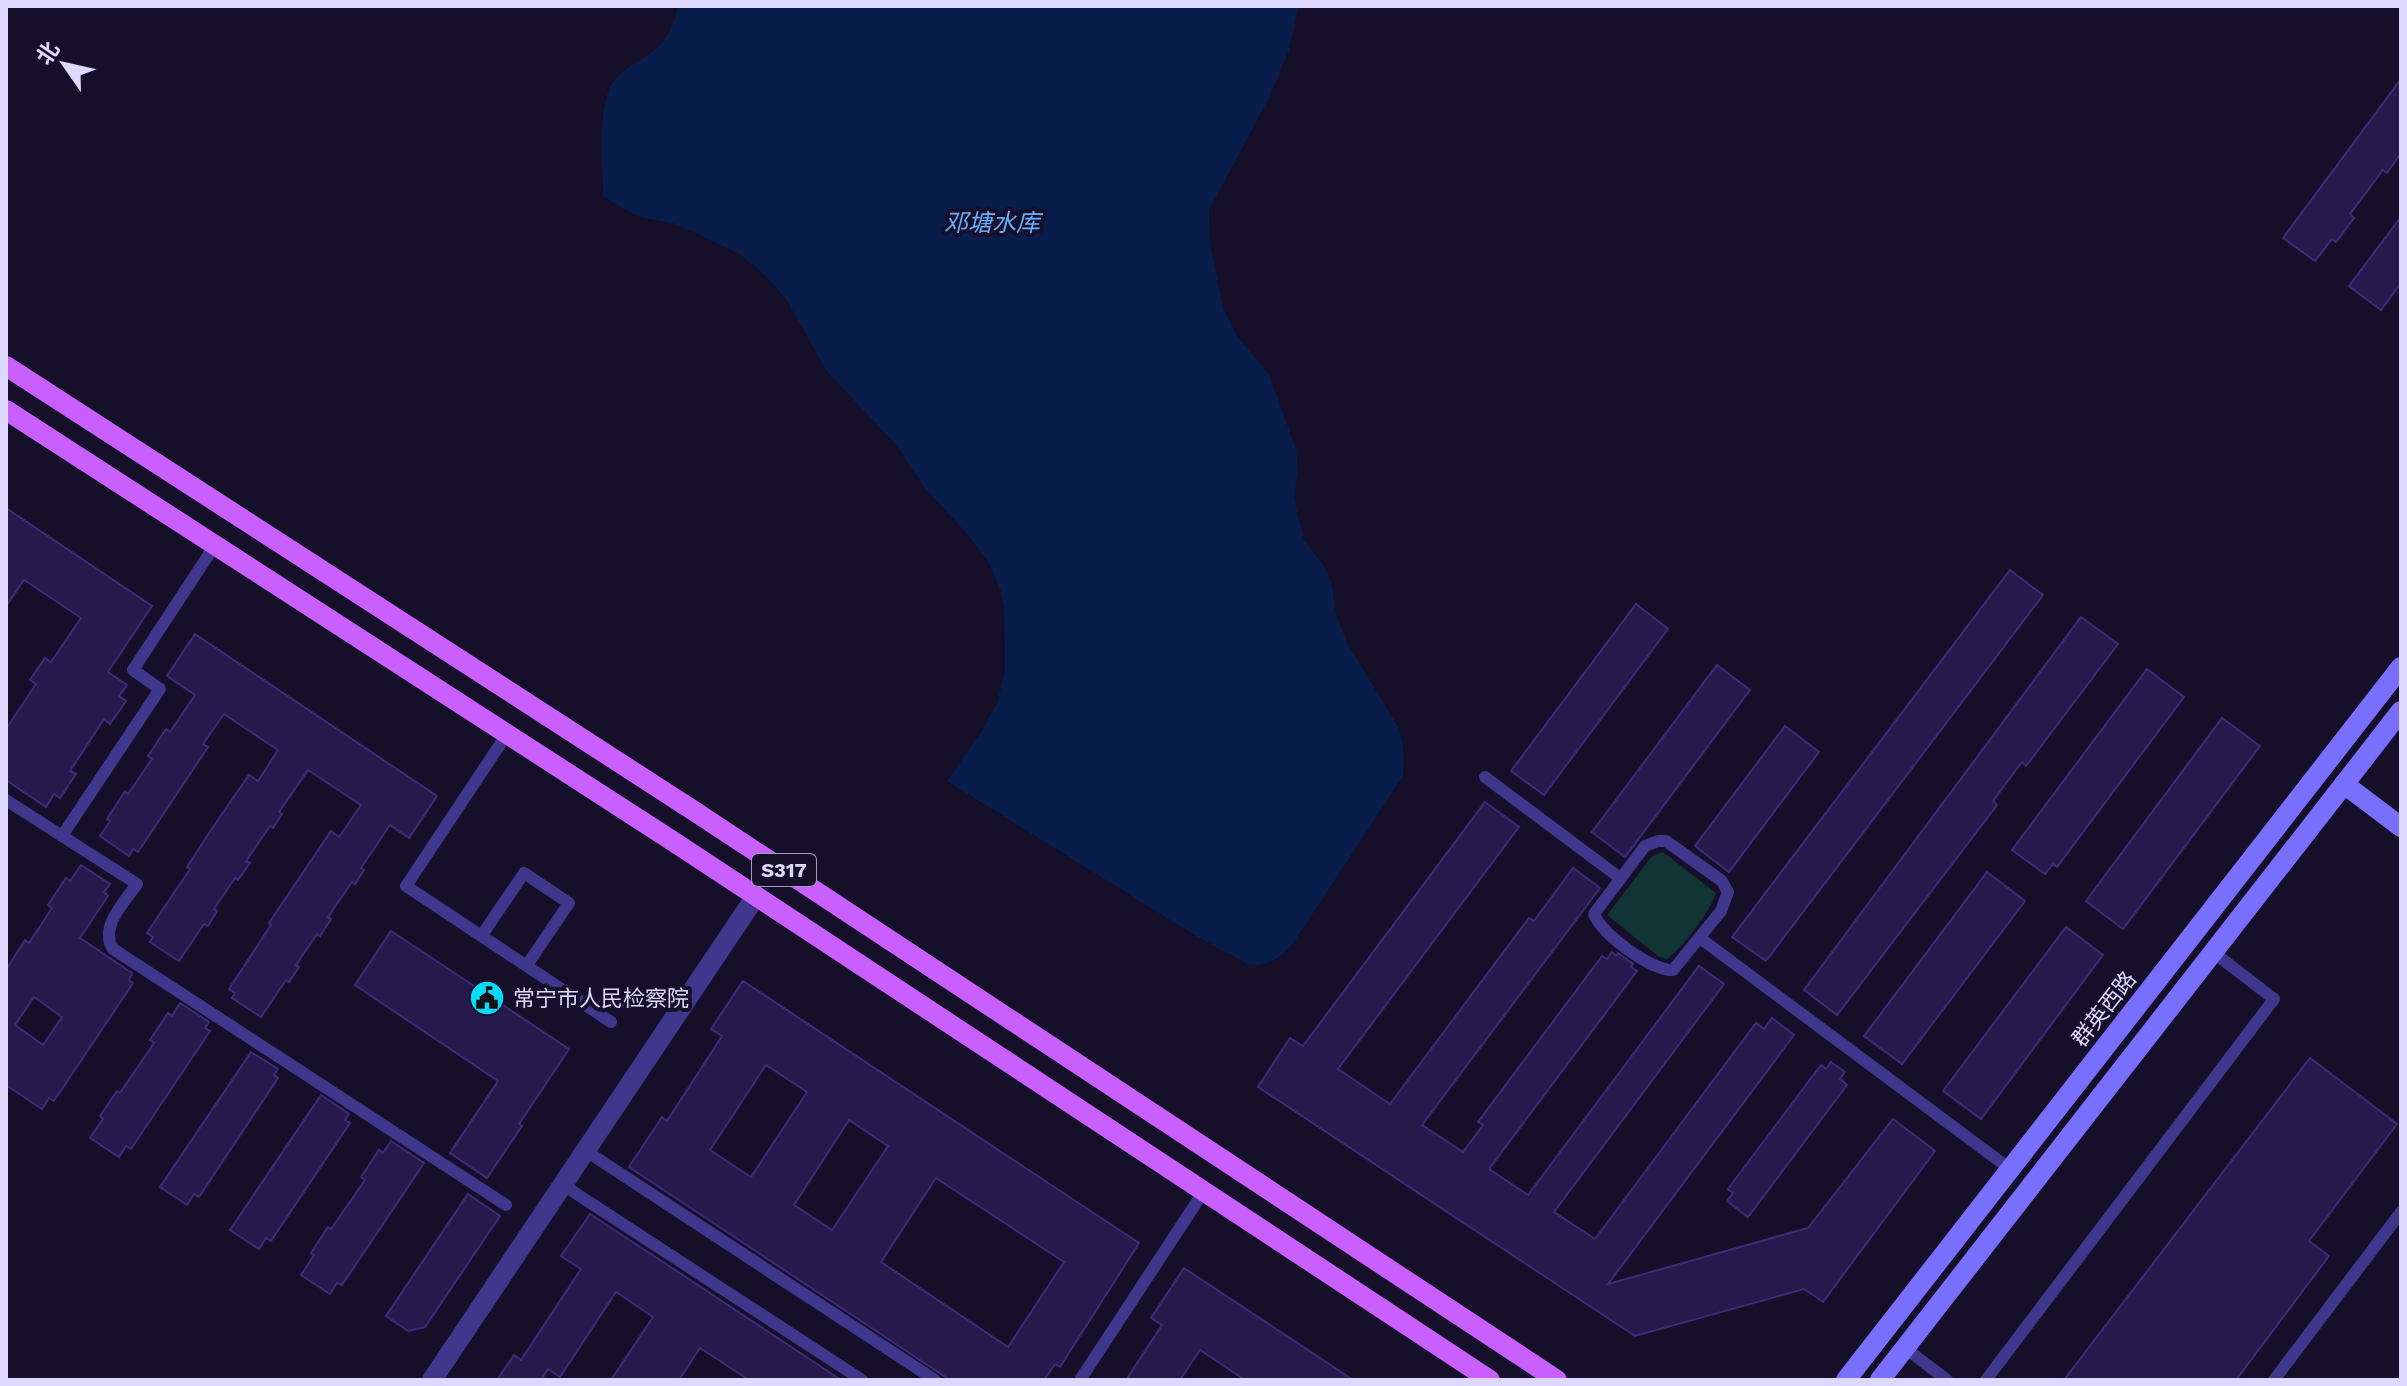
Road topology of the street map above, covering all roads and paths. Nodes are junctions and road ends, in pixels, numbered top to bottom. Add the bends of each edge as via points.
1 (6, 366) edge
2 (6, 410) edge
3 (215, 545) junction
4 (2401, 667) edge
5 (2401, 711) edge
6 (507, 734) junction
7 (1485, 777) dead end
8 (2344, 784) junction
9 (6, 800) edge
10 (2401, 827) edge
11 (62, 836) junction
12 (1620, 878) junction
13 (756, 896) junction
14 (482, 935) junction
15 (1700, 938) junction
16 (2213, 952) junction
17 (527, 965) junction
18 (611, 1022) dead end
19 (586, 1151) junction
20 (2010, 1169) junction
21 (563, 1185) junction
22 (1204, 1191) junction
23 (506, 1205) dead end
24 (2401, 1212) edge
25 (1905, 1348) junction
26 (432, 1380) edge
27 (862, 1380) edge
28 (935, 1380) edge
29 (1080, 1380) edge
30 (1490, 1380) edge
31 (1557, 1380) edge
32 (1846, 1380) edge
33 (1880, 1380) edge
34 (1947, 1380) edge
35 (1986, 1380) edge
36 (2274, 1380) edge

1 - 31 main road, S317 via 691,809
2 - 3 main road, S317
3 - 6 main road, S317
3 - 11 lane via 133,670 160,689
4 - 20 main road, 群英西路
5 - 8 main road
6 - 13 main road, S317
6 - 14 lane via 406,886
7 - 12 lane
8 - 10 main road
8 - 16 main road
9 - 11 lane
11 - 23 lane via 137,884 107,933 113,949
12 - 15 lane via 1594,914 1598,925 1620,942 1653,966 1673,970
12 - 15 lane via 1645,846 1666,841 1722,881 1726,902
13 - 19 street
13 - 22 main road, S317
14 - 17 lane
14 - 17 lane via 524,873 558,895 569,903
15 - 20 lane
16 - 25 main road
16 - 35 lane via 2274,999
17 - 18 lane
19 - 21 street
19 - 28 lane
20 - 32 main road, 群英西路
21 - 26 street
21 - 27 lane
22 - 29 lane
22 - 30 main road, S317
24 - 36 lane
25 - 33 main road
25 - 34 lane

